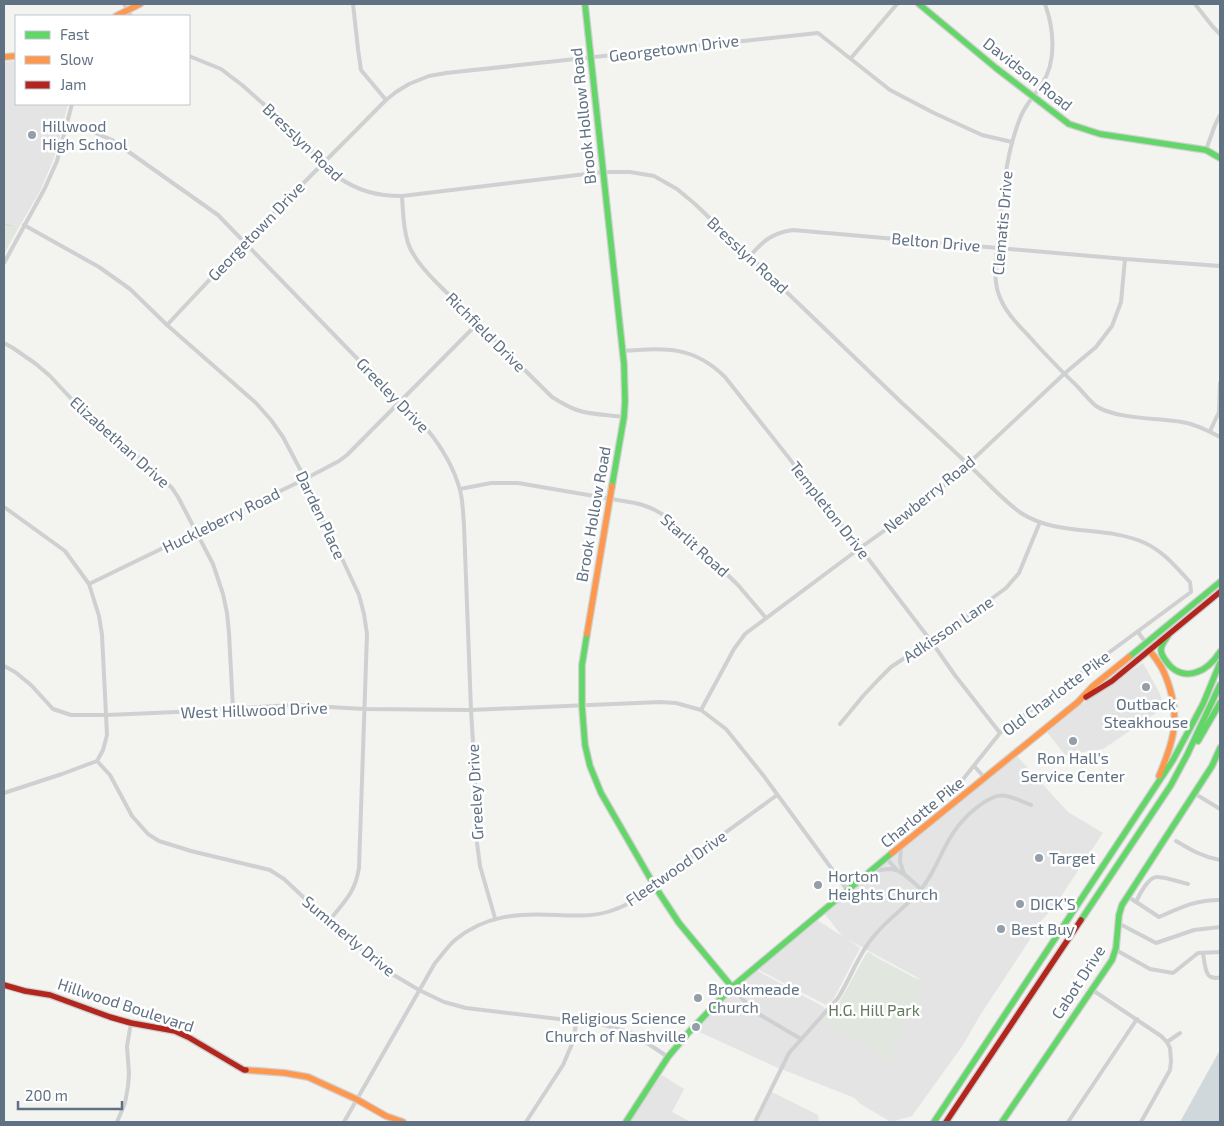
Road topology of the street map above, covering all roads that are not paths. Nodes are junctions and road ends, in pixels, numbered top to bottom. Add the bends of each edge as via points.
1 (124, 4) edge
2 (140, 4) edge
3 (353, 4) edge
4 (585, 4) edge
5 (897, 4) edge
6 (919, 4) edge
7 (1045, 4) edge
8 (1195, 4) edge
9 (127, 10) junction
10 (118, 15) edge
11 (130, 15) edge
12 (1220, 34) edge
13 (190, 56) edge
14 (591, 58) junction
15 (851, 58) junction
16 (1033, 97) junction
17 (386, 100) junction
18 (72, 105) edge
19 (1220, 115) edge
20 (67, 123) junction
21 (1012, 142) junction
22 (1206, 150) junction
23 (1220, 158) edge
24 (323, 162) junction
25 (603, 172) junction
26 (402, 196) junction
27 (24, 225) junction
28 (244, 243) junction
29 (998, 248) junction
30 (750, 256) junction
31 (1125, 259) junction
32 (4, 263) edge
33 (1220, 266) edge
34 (477, 324) junction
35 (167, 325) junction
36 (4, 343) edge
37 (622, 351) junction
38 (1064, 374) junction
39 (1220, 383) edge
40 (402, 401) junction
41 (624, 417) junction
42 (1210, 431) junction
43 (1220, 437) edge
44 (968, 464) junction
45 (305, 479) junction
46 (460, 489) junction
47 (610, 498) junction
48 (4, 506) edge
49 (1040, 522) junction
50 (196, 532) junction
51 (860, 548) junction
52 (1220, 582) edge
53 (89, 584) junction
54 (1220, 592) edge
55 (766, 618) junction
56 (1138, 632) junction
57 (1168, 636) junction
58 (931, 641) junction
59 (1146, 644) junction
60 (1150, 651) junction
61 (1220, 652) edge
62 (1220, 663) edge
63 (4, 666) edge
64 (1220, 685) edge
65 (1078, 702) junction
66 (1220, 703) edge
67 (582, 706) junction
68 (233, 709) junction
69 (365, 709) junction
70 (471, 710) junction
71 (701, 710) junction
72 (106, 715) junction
73 (840, 724) dead end
74 (1000, 733) junction
75 (1220, 748) edge
76 (1187, 755) junction
77 (97, 761) junction
78 (974, 766) junction
79 (985, 778) junction
80 (960, 783) dead end
81 (4, 793) edge
82 (1194, 793) junction
83 (777, 795) junction
84 (1146, 802) junction
85 (1030, 805) dead end
86 (1220, 809) edge
87 (1176, 841) dead end
88 (901, 847) junction
89 (886, 858) junction
90 (1220, 860) edge
91 (870, 872) junction
92 (898, 872) junction
93 (904, 874) junction
94 (1188, 884) dead end
95 (654, 885) junction
96 (921, 889) junction
97 (848, 891) junction
98 (1127, 896) junction
99 (1220, 900) edge
100 (1136, 902) junction
101 (495, 918) junction
102 (329, 921) junction
103 (1118, 923) junction
104 (1220, 927) edge
105 (1116, 950) junction
106 (1220, 952) edge
107 (1203, 953) junction
108 (1220, 978) edge
109 (4, 985) edge
110 (732, 987) junction
111 (1091, 989) junction
112 (419, 990) junction
113 (1137, 1019) junction
114 (577, 1020) junction
115 (131, 1023) junction
116 (1180, 1033) dead end
117 (801, 1040) junction
118 (1167, 1042) junction
119 (668, 1057) junction
120 (356, 1099) junction
121 (116, 1122) edge
122 (344, 1122) edge
123 (403, 1122) edge
124 (526, 1122) edge
125 (626, 1122) edge
126 (755, 1122) edge
127 (934, 1122) edge
128 (946, 1122) edge
129 (1002, 1122) edge
130 (1068, 1122) edge
131 (1141, 1122) edge

1 - 9 street
2 - 9 main road
3 - 17 street via 361,70
4 - 14 main road, Brook Hollow Road
5 - 15 street
6 - 16 main road, Davidson Road
7 - 16 street, Clematis Drive via 1052,27 1052,54 1044,82
8 - 12 street
9 - 10 main road
9 - 11 street
13 - 24 street, Bresslyn Road via 221,69 242,85
14 - 15 street, Georgetown Drive via 818,33
14 - 17 street, Georgetown Drive via 429,76
14 - 25 main road, Brook Hollow Road
15 - 21 street, Georgetown Drive via 890,90 934,113 982,135
16 - 21 street, Clematis Drive via 1021,115
16 - 22 main road, Davidson Road via 1069,124 1086,130
17 - 24 street, Georgetown Drive
18 - 20 street
19 - 22 street
20 - 27 street via 57,161
20 - 28 street, Greeley Drive via 112,140 218,215
21 - 29 street, Clematis Drive via 1004,180
22 - 23 main road, Davidson Road
24 - 26 street, Bresslyn Road via 350,185 376,194
24 - 28 street, Georgetown Drive
25 - 26 street, Bresslyn Road
25 - 30 street, Bresslyn Road via 640,173 666,182
25 - 37 main road, Brook Hollow Road
26 - 34 street, Richfield Drive via 406,233 414,256
27 - 32 street
27 - 35 street, Darden Place via 100,267 138,296
28 - 35 street, Georgetown Drive
28 - 40 street, Greeley Drive
29 - 30 street, Belton Drive via 793,230 766,239
29 - 31 street, Belton Drive
29 - 38 street, Clematis Drive via 996,283 1003,305
30 - 44 street, Bresslyn Road
31 - 33 street, Belton Drive
31 - 38 street, Newberry Road via 1121,302 1112,326 1096,347
34 - 40 street, Huckleberry Road
34 - 41 street, Richfield Drive via 552,397 566,406
35 - 45 street, Darden Place via 256,403 283,437
36 - 50 street, Elizabethan Drive via 38,366 78,406 172,488
37 - 41 main road, Brook Hollow Road
37 - 51 street, Templeton Drive via 676,350 715,367
38 - 42 street, Clematis Drive via 1097,406 1112,413 1184,422
38 - 44 street, Newberry Road
39 - 42 street via 1219,412
40 - 45 street, Huckleberry Road via 347,456
40 - 46 street, Greeley Drive via 439,444
41 - 47 main road, Brook Hollow Road
42 - 43 street, Clematis Drive
44 - 49 street, Bresslyn Road via 1020,512
44 - 51 street, Newberry Road via 930,498
45 - 50 street, Huckleberry Road
45 - 69 street, Darden Place via 359,595 364,614 367,634
46 - 47 street, Starlit Road via 491,482 518,483
46 - 70 street, Greeley Drive
47 - 55 street, Starlit Road via 644,505 666,516 738,585
47 - 67 main road, Brook Hollow Road via 582,665
48 - 53 street via 65,551
49 - 56 street, Bresslyn Road via 1129,537 1154,548 1178,568 1190,582 1190,592
49 - 58 street, Adkisson Lane via 1019,573 1006,588
50 - 53 street, Huckleberry Road
50 - 68 street, Elizabethan Drive via 213,564 226,607
51 - 55 street, Newberry Road
51 - 58 street, Templeton Drive
52 - 59 main road, Charlotte Pike
53 - 72 street via 102,635
54 - 57 main road, Charlotte Pike
55 - 71 street, Newberry Road via 740,640
56 - 59 street
56 - 74 street, Old Charlotte Pike
57 - 60 main road, Charlotte Pike
57 - 61 main road via 1162,644 1162,655 1171,669 1179,672 1201,671
58 - 73 street, Adkisson Lane via 892,667
58 - 74 street, Templeton Drive
59 - 60 main road
59 - 65 main road, Charlotte Pike
60 - 65 main road, Charlotte Pike via 1112,681
60 - 84 main road via 1164,670 1177,715 1171,747
62 - 84 main road via 1182,744
63 - 72 street, West Hillwood Drive via 31,685 53,709 71,715
64 - 76 main road
65 - 79 main road, Charlotte Pike
66 - 76 main road
67 - 70 street, West Hillwood Drive
67 - 71 street, West Hillwood Drive via 660,702
67 - 95 main road, Brook Hollow Road via 585,745 595,781
68 - 69 street, West Hillwood Drive via 293,705
68 - 72 street, West Hillwood Drive
69 - 70 street, West Hillwood Drive
69 - 102 street, Darden Place via 359,868 349,897
70 - 101 street, Greeley Drive via 477,847
71 - 83 street via 726,729
72 - 77 street via 107,735 104,750
74 - 78 street, Old Charlotte Pike
75 - 82 main road, Cabot Drive
76 - 128 main road via 1171,785
77 - 81 street
77 - 102 street, Summerly Drive via 110,775 132,816 148,834 191,851 270,870
78 - 79 street
78 - 80 street, Old Charlotte Pike
79 - 88 main road, Charlotte Pike
82 - 86 street
82 - 98 main road, Cabot Drive
83 - 95 street, Fleetwood Drive
83 - 97 street
84 - 127 main road
85 - 96 street via 1006,796 983,803 950,837
87 - 90 street via 1208,858
88 - 89 main road, Charlotte Pike
88 - 93 street via 900,862
89 - 91 main road, Charlotte Pike
89 - 92 street
91 - 92 street via 892,869
91 - 97 main road, Charlotte Pike
92 - 93 street
93 - 96 street
94 - 100 street via 1157,877 1140,893
95 - 101 street, Fleetwood Drive via 622,906 604,913
95 - 110 main road, Brook Hollow Road via 679,923
96 - 117 street via 865,947 838,998
97 - 110 main road, Charlotte Pike
98 - 100 street
98 - 103 main road, Cabot Drive
99 - 100 street via 1189,904 1159,917
101 - 112 street, Fleetwood Drive via 455,940 435,962
102 - 112 street, Summerly Drive via 392,974
103 - 104 street via 1156,943 1194,930
103 - 105 main road, Cabot Drive
105 - 107 street via 1150,969 1173,973 1198,953
105 - 111 main road, Cabot Drive
106 - 107 street
107 - 108 street via 1208,976
109 - 115 main road, Hillwood Boulevard via 50,995
110 - 117 street via 757,1013
110 - 119 main road, Charlotte Pike
111 - 113 street
111 - 129 main road, Cabot Drive
112 - 114 street, Summerly Drive via 466,1008
112 - 120 street, Fleetwood Drive
113 - 118 street
113 - 130 street
114 - 119 street, Summerly Drive via 632,1033
114 - 124 street via 563,1065
115 - 120 main road, Hillwood Boulevard via 184,1035 244,1070 308,1077
115 - 121 street via 127,1046 128,1086 125,1103
116 - 118 street
117 - 126 street via 789,1053
118 - 131 street via 1170,1070
119 - 125 main road, Charlotte Pike
120 - 122 street, Fleetwood Drive
120 - 123 main road, Hillwood Boulevard

